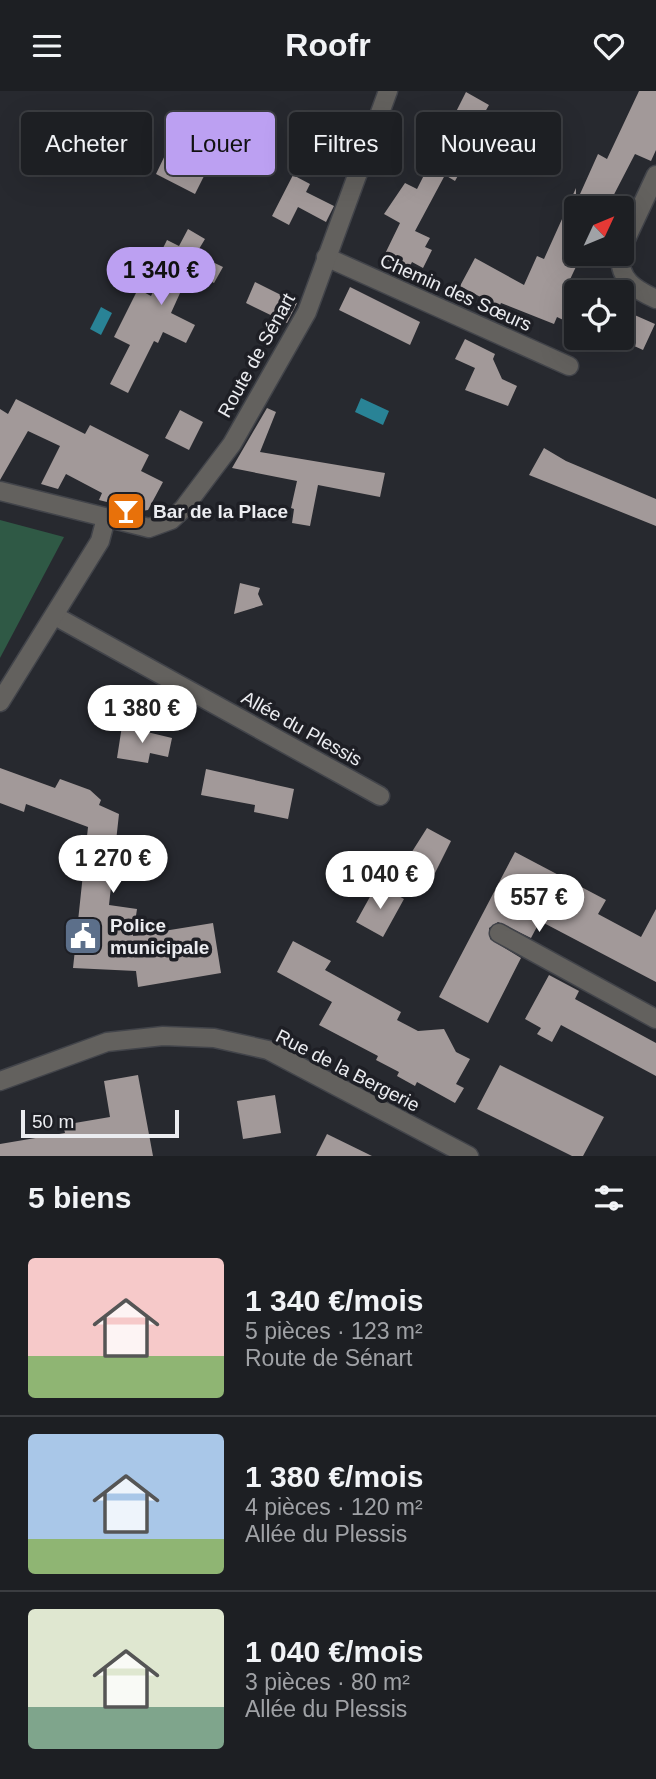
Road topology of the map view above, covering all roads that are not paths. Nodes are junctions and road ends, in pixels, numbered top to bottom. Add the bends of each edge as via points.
1 (388, 91) edge
2 (656, 175) edge
3 (634, 222) edge
4 (326, 257) junction
5 (621, 266) edge
6 (656, 299) edge
7 (569, 366) dead end
8 (0, 491) edge
9 (106, 518) junction
10 (55, 616) junction
11 (0, 702) edge
12 (380, 796) dead end
13 (499, 933) dead end
14 (656, 1019) edge
15 (0, 1081) edge
16 (469, 1156) edge

1 - 4 street, Route de Sénart
2 - 3 street
4 - 7 street, Chemin des Sœurs
4 - 9 street, Route de Sénart via 307,312 232,444 184,509 149,528
5 - 6 street via 634,289
8 - 9 street, Route de Sénart
9 - 10 street via 100,541
10 - 11 street
10 - 12 street, Allée du Plessis
13 - 14 street
15 - 16 street, Rue de la Bergerie via 107,1042 163,1036 214,1038 268,1050

